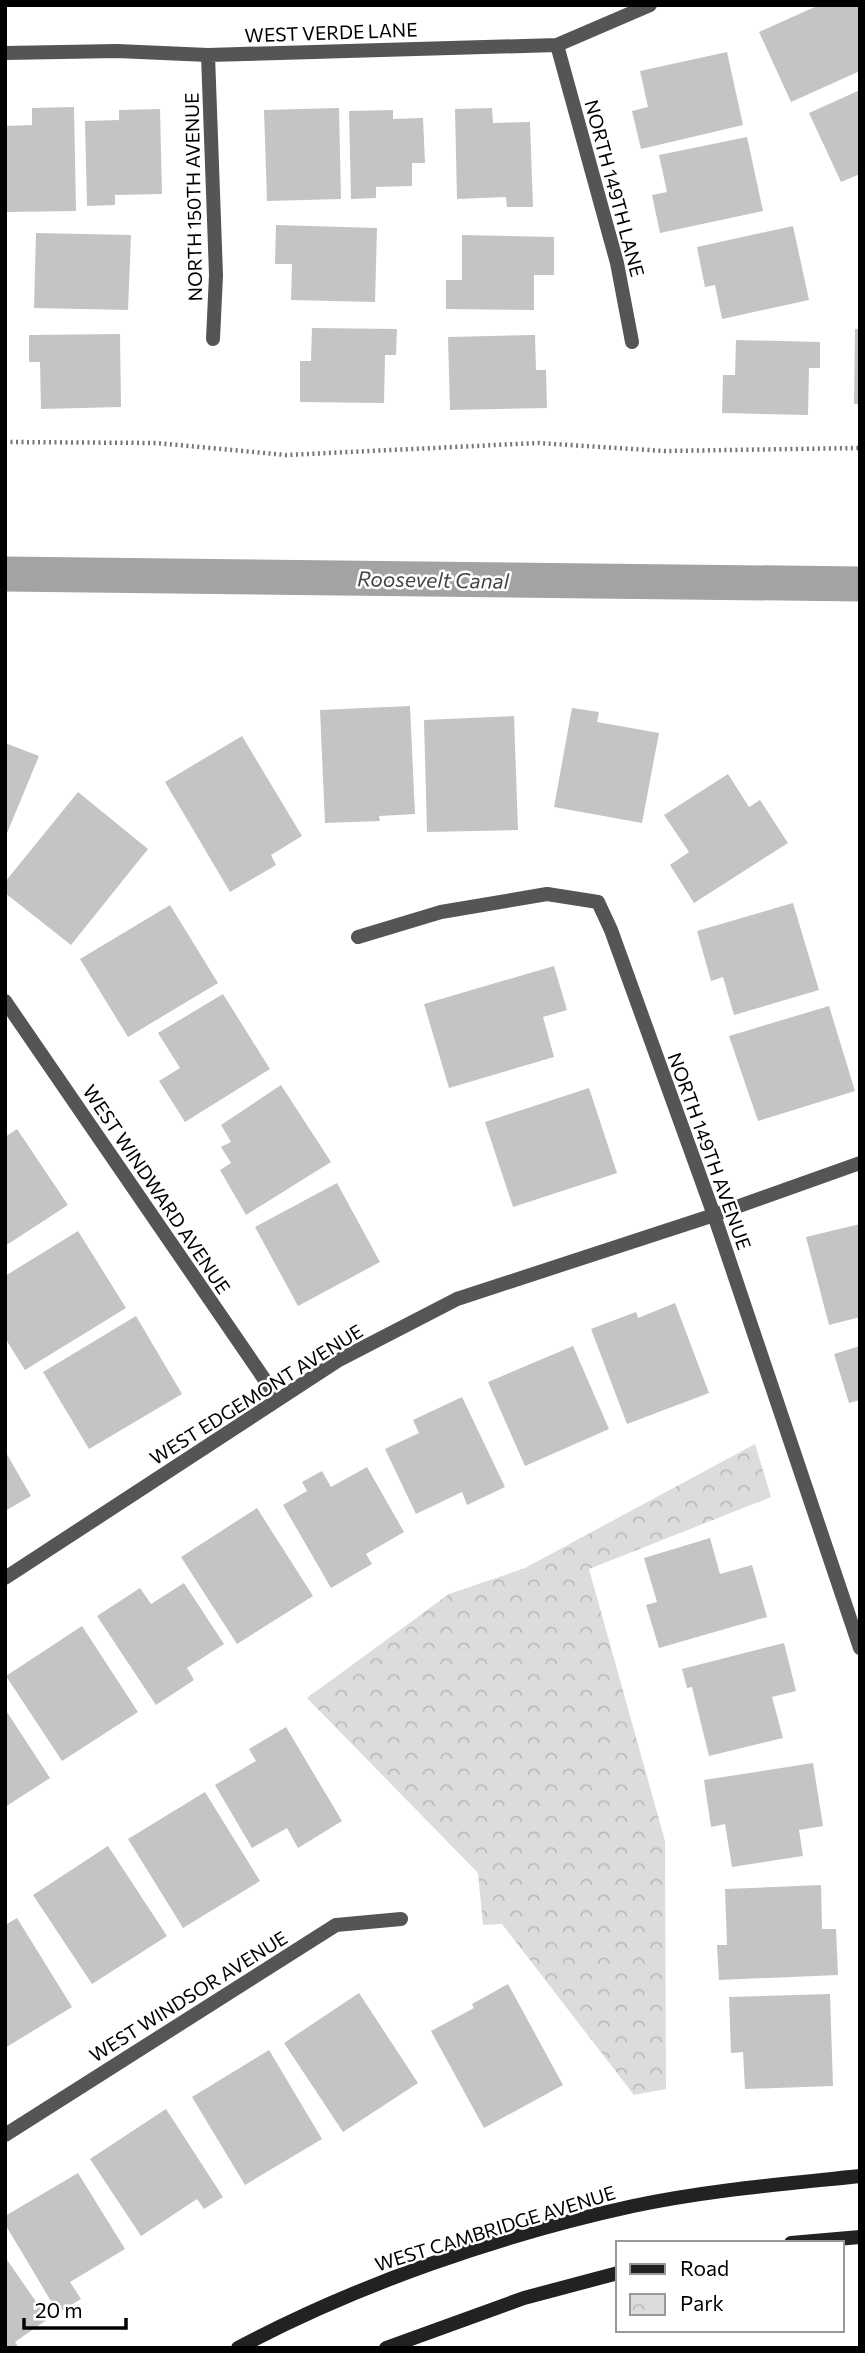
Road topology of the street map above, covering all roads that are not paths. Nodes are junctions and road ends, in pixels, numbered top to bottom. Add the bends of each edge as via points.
1 (650, 5) edge
2 (557, 45) junction
3 (5, 53) edge
4 (208, 55) junction
5 (213, 339) dead end
6 (632, 342) dead end
7 (358, 937) dead end
8 (5, 1000) edge
9 (860, 1163) edge
10 (714, 1216) junction
11 (278, 1399) junction
12 (5, 1577) edge
13 (860, 1648) edge
14 (401, 1919) dead end
15 (5, 2135) edge
16 (860, 2176) edge
17 (860, 2237) edge
18 (814, 2241) edge
19 (616, 2274) edge
20 (238, 2348) edge
21 (386, 2348) edge

1 - 2 street, WEST VERDE LANE
2 - 4 street, WEST VERDE LANE
2 - 6 street, NORTH 149TH LANE via 617,263
3 - 4 street, WEST VERDE LANE
4 - 5 street, NORTH 150TH AVENUE via 216,275
7 - 10 street, NORTH 149TH AVENUE via 441,912 547,894 598,902
8 - 11 street, WEST WINDWARD AVENUE
9 - 10 street, WEST EDGEMONT AVENUE
10 - 11 street, WEST EDGEMONT AVENUE via 457,1300 339,1360
10 - 13 street, NORTH 149TH AVENUE
11 - 12 street, WEST EDGEMONT AVENUE
14 - 15 street, WEST WINDSOR AVENUE via 336,1925
16 - 20 street, WEST CAMBRIDGE AVENUE via 746,2187 565,2223 345,2295
17 - 18 street
19 - 21 street via 524,2298

